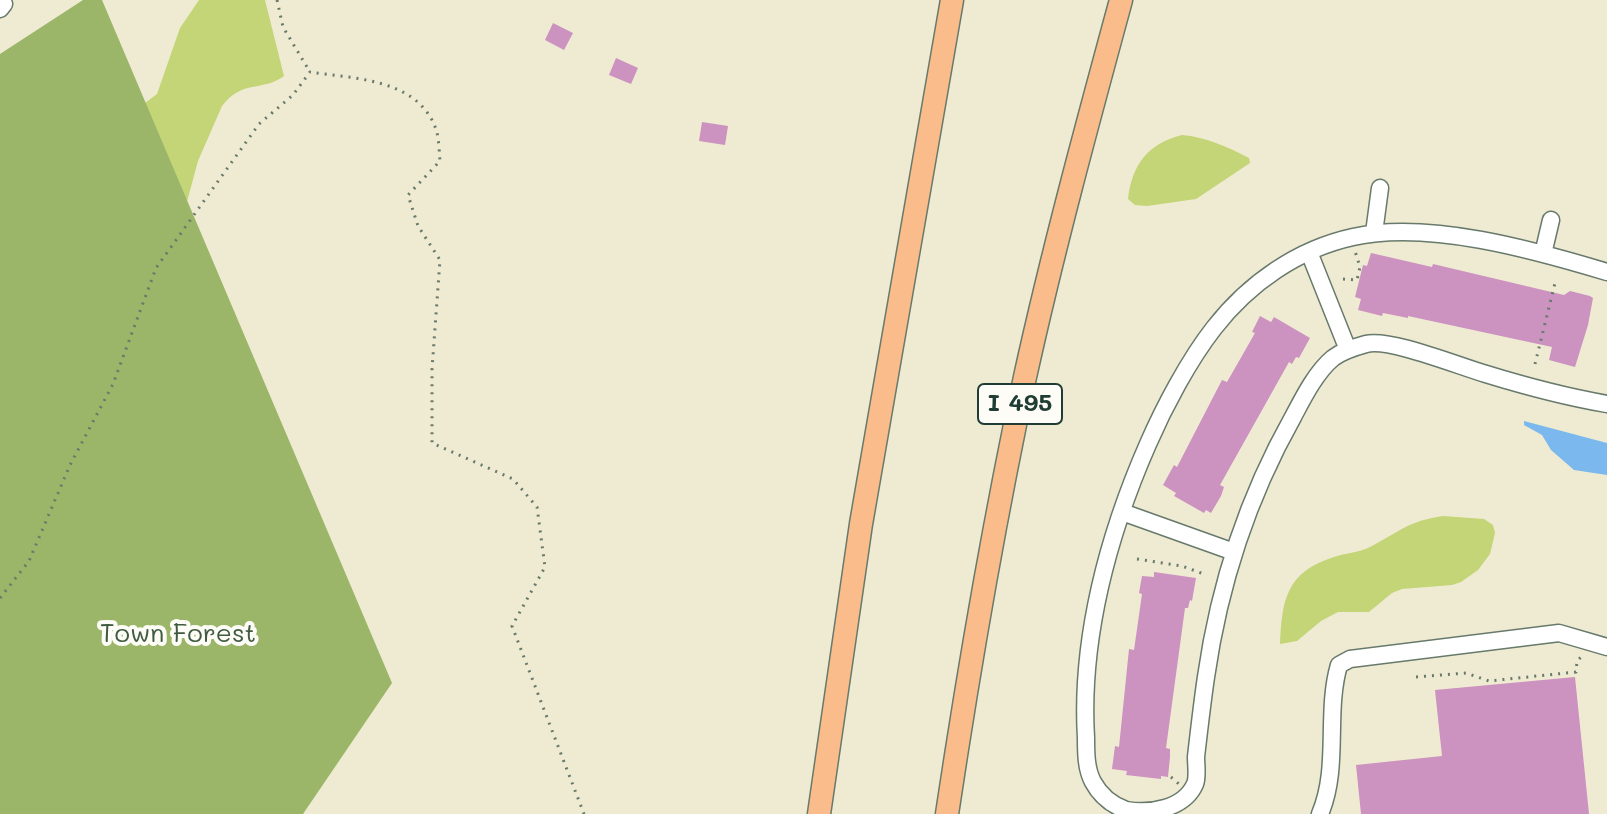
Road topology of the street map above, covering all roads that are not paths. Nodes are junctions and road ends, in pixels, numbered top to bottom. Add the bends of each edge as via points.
1 (952, 0) edge
2 (1121, 0) edge
3 (1380, 188) dead end
4 (1551, 220) dead end
5 (1374, 233) junction
6 (1309, 252) junction
7 (1543, 254) junction
8 (1607, 272) edge
9 (1348, 350) junction
10 (1607, 404) edge
11 (1122, 512) junction
12 (1234, 552) junction
13 (1607, 647) edge
14 (819, 814) edge
15 (947, 814) edge
16 (1320, 814) edge

1 - 14 highway via 861,524
2 - 15 highway, I 495 via 1025,377 984,583
3 - 5 lane
4 - 7 lane
5 - 6 lane
5 - 7 lane via 1423,232
6 - 9 lane
6 - 11 lane via 1256,284 1213,329 1149,442
7 - 8 lane
9 - 10 lane via 1372,342 1390,345
9 - 12 lane via 1333,358 1295,412 1263,472
11 - 12 lane
11 - 12 lane via 1103,577 1085,700 1093,783 1124,810 1164,811 1196,782 1206,674
13 - 16 lane via 1559,633 1350,659 1339,665 1332,758

